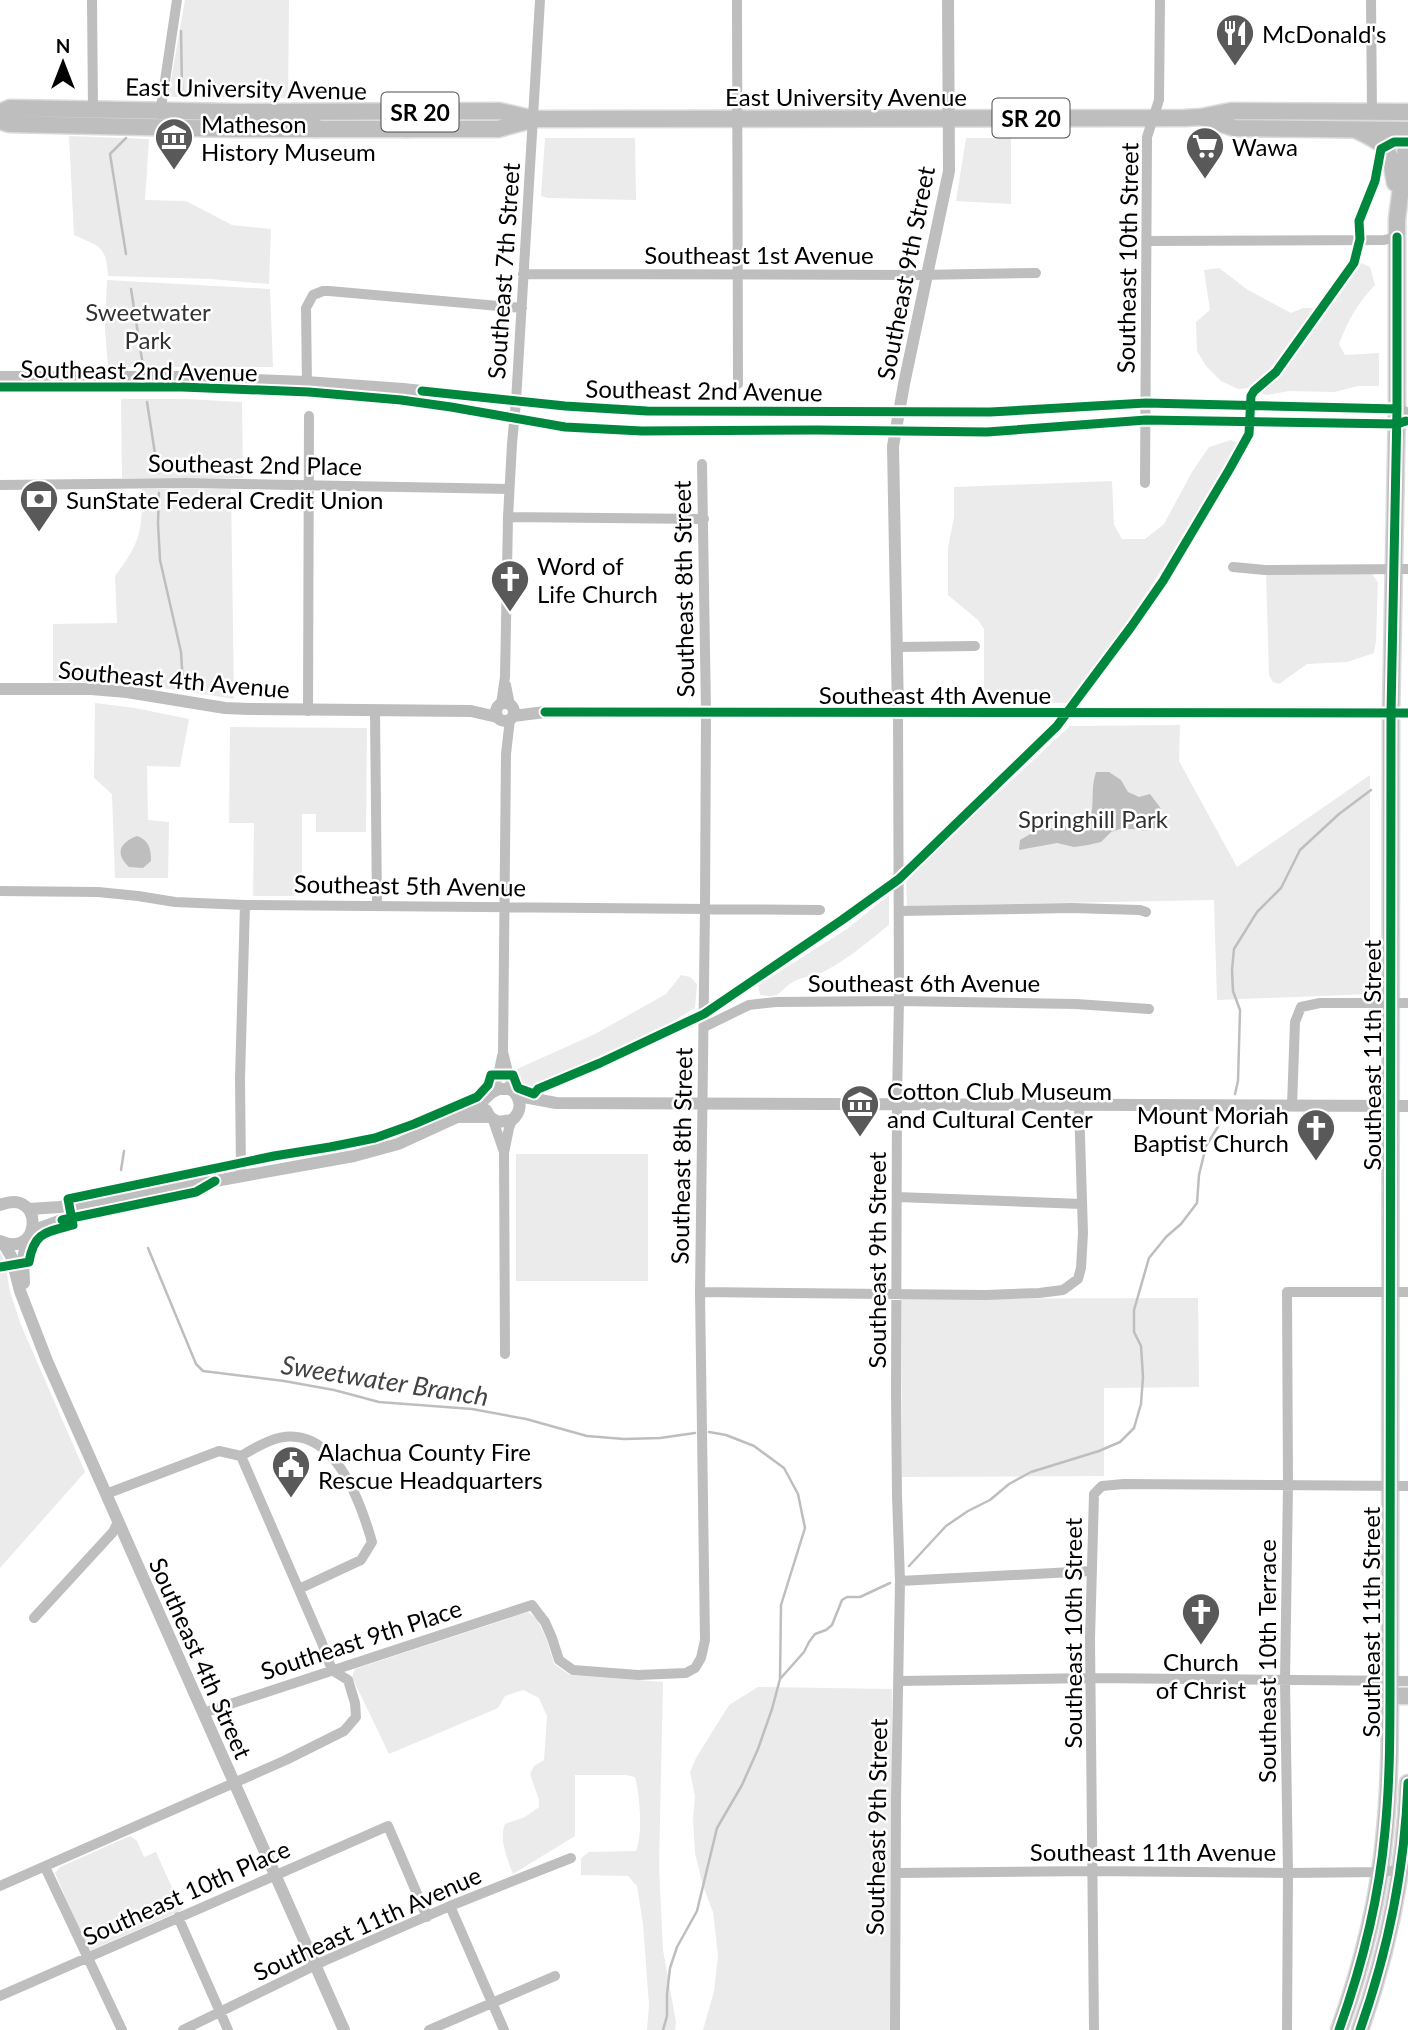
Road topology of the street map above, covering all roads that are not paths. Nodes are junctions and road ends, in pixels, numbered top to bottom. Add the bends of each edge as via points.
1 (92, 0) edge
2 (177, 0) edge
3 (540, 0) edge
4 (737, 0) edge
5 (948, 0) edge
6 (1160, 0) edge
7 (1371, 0) edge
8 (93, 109) junction
9 (160, 110) junction
10 (426, 111) junction
11 (0, 112) edge
12 (306, 112) junction
13 (1373, 112) junction
14 (1408, 112) edge
15 (1200, 117) junction
16 (1153, 118) junction
17 (534, 119) junction
18 (949, 119) junction
19 (738, 120) junction
20 (0, 121) edge
21 (160, 127) junction
22 (317, 129) junction
23 (407, 129) junction
24 (1356, 130) junction
25 (1408, 131) edge
26 (1398, 201) junction
27 (1397, 237) junction
28 (1147, 241) junction
29 (1036, 273) dead end
30 (523, 274) junction
31 (1403, 274) edge
32 (738, 275) junction
33 (928, 275) junction
34 (522, 308) junction
35 (0, 377) edge
36 (79, 382) junction
37 (738, 384) dead end
38 (0, 387) edge
39 (307, 387) junction
40 (516, 401) junction
41 (1146, 403) junction
42 (899, 411) junction
43 (309, 416) dead end
44 (1403, 417) edge
45 (514, 419) junction
46 (1146, 420) junction
47 (896, 431) junction
48 (702, 464) dead end
49 (1145, 483) dead end
50 (0, 485) edge
51 (310, 485) junction
52 (509, 489) junction
53 (508, 517) junction
54 (704, 519) junction
55 (1233, 567) dead end
56 (1401, 569) edge
57 (975, 646) dead end
58 (897, 647) junction
59 (0, 689) edge
60 (308, 711) junction
61 (375, 711) junction
62 (505, 712) junction
63 (706, 712) junction
64 (898, 713) junction
65 (1391, 713) junction
66 (1408, 713) edge
67 (0, 891) edge
68 (245, 905) junction
69 (377, 906) junction
70 (505, 907) junction
71 (705, 909) junction
72 (820, 910) dead end
73 (899, 911) junction
74 (1146, 912) dead end
75 (899, 1001) junction
76 (1391, 1003) junction
77 (1408, 1003) edge
78 (1149, 1009) dead end
79 (704, 1027) junction
80 (503, 1052) junction
81 (514, 1093) junction
82 (491, 1094) junction
83 (556, 1103) junction
84 (702, 1104) junction
85 (897, 1104) junction
86 (1079, 1105) junction
87 (1292, 1106) junction
88 (1391, 1106) junction
89 (1408, 1106) edge
90 (515, 1116) junction
91 (457, 1117) junction
92 (491, 1118) junction
93 (504, 1153) junction
94 (241, 1176) junction
95 (215, 1181) junction
96 (897, 1197) junction
97 (1, 1204) edge
98 (1082, 1204) junction
99 (29, 1209) junction
100 (30, 1234) junction
101 (1, 1242) edge
102 (700, 1292) junction
103 (1391, 1292) junction
104 (1408, 1292) edge
105 (897, 1295) junction
106 (25, 1301) junction
107 (505, 1354) dead end
108 (241, 1456) junction
109 (1288, 1485) junction
110 (1390, 1485) junction
111 (1408, 1486) edge
112 (106, 1494) junction
113 (118, 1522) junction
114 (1091, 1571) junction
115 (900, 1581) junction
116 (299, 1589) junction
117 (532, 1605) joint
118 (34, 1618) dead end
119 (332, 1670) junction
120 (1091, 1678) junction
121 (899, 1681) junction
122 (1285, 1681) junction
123 (1408, 1681) edge
124 (1390, 1688) junction
125 (1408, 1696) edge
126 (203, 1713) junction
127 (234, 1783) junction
128 (1408, 1783) edge
129 (570, 1858) dead end
130 (45, 1867) junction
131 (1405, 1869) edge
132 (1092, 1871) junction
133 (1380, 1872) junction
134 (897, 1873) junction
135 (1288, 1873) junction
136 (275, 1875) junction
137 (0, 1886) edge
138 (450, 1906) junction
139 (178, 1917) junction
140 (427, 1917) junction
141 (87, 1958) junction
142 (316, 1967) junction
143 (555, 1976) dead end
144 (0, 1996) edge
145 (493, 2002) junction
146 (220, 2012) junction
147 (122, 2030) edge
148 (183, 2030) edge
149 (228, 2030) edge
150 (344, 2030) edge
151 (429, 2030) edge
152 (504, 2030) edge
153 (895, 2030) edge
154 (1094, 2030) edge
155 (1287, 2030) edge
156 (1339, 2030) edge
157 (1360, 2030) edge

1 - 8 street
2 - 9 street
3 - 17 street, Southeast 7th Street
4 - 19 street
5 - 18 street, Southeast 9th Street
6 - 16 street, Southeast 10th Street via 1159,100
7 - 13 street
8 - 9 main road, East University Avenue / SR 20
8 - 11 main road, East University Avenue / SR 20 via 10,108
9 - 12 main road, East University Avenue / SR 20
9 - 21 street
10 - 12 main road, East University Avenue / SR 20
10 - 17 main road, East University Avenue / SR 20 via 499,111
10 - 23 main road via 420,123
12 - 22 main road
13 - 14 main road, East University Avenue / SR 20
13 - 15 main road, East University Avenue / SR 20 via 1231,111
15 - 16 main road, East University Avenue / SR 20
15 - 24 main road, East University Avenue / SR 20 via 1234,128
16 - 18 main road, East University Avenue / SR 20
16 - 28 street, Southeast 10th Street via 1147,137
17 - 19 main road, East University Avenue / SR 20
17 - 23 main road, East University Avenue / SR 20 via 498,128
17 - 30 street, Southeast 7th Street
18 - 19 main road, East University Avenue / SR 20
18 - 33 street, Southeast 9th Street via 949,171
19 - 32 street
20 - 21 main road, East University Avenue / SR 20
21 - 22 main road, East University Avenue / SR 20
22 - 23 main road, East University Avenue / SR 20
24 - 25 main road, East University Avenue / SR 20
24 - 26 main road via 1380,142 1389,153
25 - 26 main road, Southeast 11th Street
26 - 27 main road, Southeast 11th Street
27 - 28 street
27 - 31 main road, Southeast 11th Street
28 - 41 street, Southeast 10th Street
29 - 33 street, Southeast 1st Avenue
30 - 32 street, Southeast 1st Avenue
30 - 34 street, Southeast 7th Street
31 - 44 main road, Southeast 11th Street
32 - 33 street, Southeast 1st Avenue
32 - 37 street
33 - 42 street, Southeast 9th Street
34 - 39 street via 317,292 306,308
34 - 40 street, Southeast 7th Street
35 - 36 street, Southeast 2nd Avenue
36 - 38 street, Southeast 2nd Avenue
36 - 39 street, Southeast 2nd Avenue
39 - 40 street, Southeast 2nd Avenue
39 - 45 street, Southeast 2nd Avenue
40 - 42 street, Southeast 2nd Avenue via 647,411
40 - 45 street, Southeast 7th Street
41 - 42 street, Southeast 2nd Avenue via 990,412
41 - 44 street, Southeast 2nd Avenue
41 - 46 street, Southeast 10th Street
42 - 47 street, Southeast 9th Street
43 - 51 street
44 - 46 street, Southeast 2nd Avenue
44 - 56 main road, Southeast 11th Street
45 - 47 street, Southeast 2nd Avenue via 642,431
45 - 52 street, Southeast 7th Street
46 - 47 street, Southeast 2nd Avenue via 987,432
46 - 49 street, Southeast 10th Street
47 - 58 street, Southeast 9th Street
48 - 54 street, Southeast 8th Street
50 - 51 street, Southeast 2nd Place
51 - 52 street, Southeast 2nd Place
51 - 60 street
52 - 53 street, Southeast 7th Street
53 - 54 street
53 - 62 street, Southeast 7th Street
54 - 63 street, Southeast 8th Street
55 - 56 street
56 - 65 main road, Southeast 11th Street
57 - 58 street
58 - 64 street, Southeast 9th Street
59 - 60 street, Southeast 4th Avenue via 91,689 225,708
60 - 61 street, Southeast 4th Avenue
61 - 62 street, Southeast 4th Avenue via 471,711 487,706
61 - 69 street
62 - 63 street, Southeast 4th Avenue
62 - 70 street, Southeast 7th Street
63 - 64 street, Southeast 4th Avenue
63 - 71 street, Southeast 8th Street
64 - 65 street, Southeast 4th Avenue
64 - 73 street, Southeast 9th Street
65 - 66 street, Southeast 4th Avenue
65 - 76 main road, Southeast 11th Street
67 - 68 street, Southeast 5th Avenue via 108,893
68 - 69 street, Southeast 5th Avenue
68 - 94 street
69 - 70 street, Southeast 5th Avenue
70 - 71 street, Southeast 5th Avenue
70 - 80 street, Southeast 7th Street
71 - 72 street, Southeast 5th Avenue
71 - 79 street, Southeast 8th Street
73 - 74 street via 1072,908
73 - 75 street, Southeast 9th Street
75 - 78 street, Southeast 6th Avenue
75 - 79 street, Southeast 6th Avenue via 749,1005
75 - 85 street, Southeast 9th Street
76 - 77 street
76 - 87 street via 1320,1003 1300,1008 1294,1022
76 - 88 main road, Southeast 11th Street
79 - 84 street, Southeast 8th Street
80 - 81 street, Southeast 7th Street
80 - 82 street, Southeast 7th Street
81 - 82 street via 504,1088
81 - 83 street
81 - 90 street via 520,1102
82 - 91 street
82 - 92 street via 485,1107
83 - 84 street
83 - 90 street
84 - 85 street
84 - 102 street, Southeast 8th Street
85 - 86 street
85 - 96 street, Southeast 9th Street
86 - 87 street
86 - 98 street
87 - 88 street
88 - 89 street
88 - 103 main road, Southeast 11th Street
90 - 92 street via 503,1123
90 - 93 street
91 - 92 street
91 - 94 street via 382,1149
92 - 93 street
93 - 107 street
94 - 95 street
95 - 99 street
95 - 100 street via 197,1192 62,1220
96 - 98 street
96 - 105 street, Southeast 9th Street
97 - 99 street via 11,1201
98 - 105 street via 1082,1268 1063,1290
99 - 100 street, Southeast 4th Street
100 - 101 street via 17,1244
100 - 106 street, Southeast 4th Street via 23,1258
101 - 106 street, Southeast 4th Street via 11,1256
102 - 105 street
102 - 117 street, Southeast 8th Street via 705,1640 701,1658 687,1673 573,1670 558,1660 545,1622
103 - 104 street
103 - 109 street, Southeast 10th Terrace via 1287,1292
103 - 110 main road, Southeast 11th Street
105 - 115 street, Southeast 9th Street
106 - 112 street, Southeast 4th Street
108 - 112 street via 219,1451
108 - 116 street
108 - 116 street via 278,1438 298,1437 317,1444 347,1477 365,1517 372,1542 361,1560
109 - 110 street, Southeast 10th Street
109 - 114 street, Southeast 10th Street via 1102,1486 1094,1494
109 - 122 street, Southeast 10th Terrace
110 - 111 street, Southeast 10th Street
110 - 124 main road, Southeast 11th Street
112 - 113 street, Southeast 4th Street
113 - 118 street
113 - 126 street, Southeast 4th Street
114 - 115 street
114 - 120 street, Southeast 10th Street
115 - 121 street, Southeast 9th Street
116 - 119 street
117 - 119 street, Southeast 9th Place
119 - 126 street, Southeast 9th Place
119 - 127 street via 348,1680 355,1703 356,1717 344,1731
120 - 121 street
120 - 122 street
120 - 132 street, Southeast 10th Street
121 - 134 street, Southeast 9th Street
122 - 124 street
122 - 135 street, Southeast 10th Terrace
123 - 124 street
124 - 125 main road
124 - 133 main road, Southeast 11th Street via 1388,1795
126 - 127 street, Southeast 4th Street
127 - 130 street
127 - 136 street, Southeast 4th Street
128 - 131 main road
129 - 138 street, Southeast 11th Avenue
130 - 137 street
130 - 141 street
131 - 133 street, Southeast 11th Avenue
131 - 157 main road
132 - 134 street, Southeast 11th Avenue
132 - 135 street, Southeast 11th Avenue
132 - 154 street, Southeast 10th Street
133 - 135 street, Southeast 11th Avenue
133 - 156 main road, Southeast 11th Street via 1362,1958
134 - 153 street, Southeast 9th Street
135 - 155 street, Southeast 10th Terrace
136 - 139 street, Southeast 10th Place
136 - 140 street, Southeast 10th Place via 388,1826
136 - 142 street, Southeast 4th Street
138 - 140 street, Southeast 11th Avenue
138 - 145 street
139 - 141 street, Southeast 10th Place
139 - 146 street
140 - 142 street, Southeast 11th Avenue
141 - 144 street, Southeast 10th Place
141 - 147 street
142 - 146 street, Southeast 11th Avenue
142 - 150 street, Southeast 4th Street
143 - 145 street
145 - 151 street
145 - 152 street
146 - 148 street, Southeast 11th Avenue
146 - 149 street

